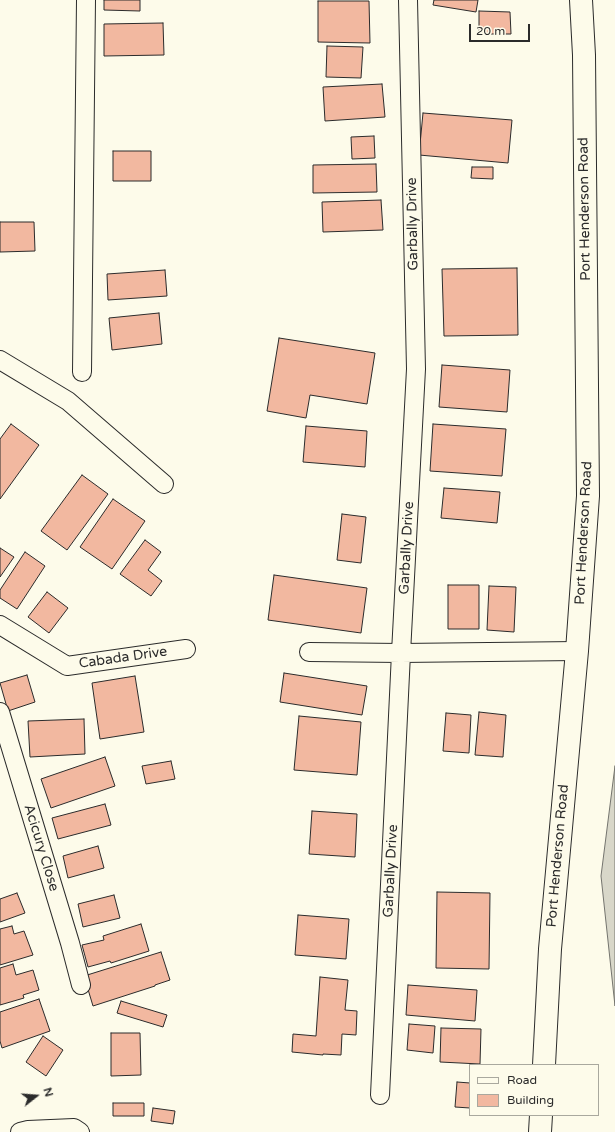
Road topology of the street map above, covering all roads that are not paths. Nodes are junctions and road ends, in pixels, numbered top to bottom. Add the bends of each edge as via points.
1 (86, 0) edge
2 (408, 0) edge
3 (581, 0) edge
4 (0, 360) edge
5 (82, 372) dead end
6 (164, 484) dead end
7 (2, 632) edge
8 (186, 649) dead end
9 (577, 651) junction
10 (310, 652) dead end
11 (401, 653) junction
12 (0, 712) edge
13 (81, 985) dead end
14 (544, 1064) edge
15 (380, 1095) dead end
16 (541, 1116) edge
17 (20, 1132) edge
18 (80, 1132) edge
19 (540, 1132) edge

1 - 5 street
2 - 11 street, Garbally Drive via 416,369
3 - 9 street, Port Henderson Road via 584,55 588,496
4 - 6 street via 68,401
7 - 8 street, Cabada Drive via 67,666
9 - 11 street
9 - 14 street, Port Henderson Road via 550,949
10 - 11 street
11 - 15 street, Garbally Drive
12 - 13 street, Acicury Close
16 - 19 street
17 - 18 street via 74,1128

